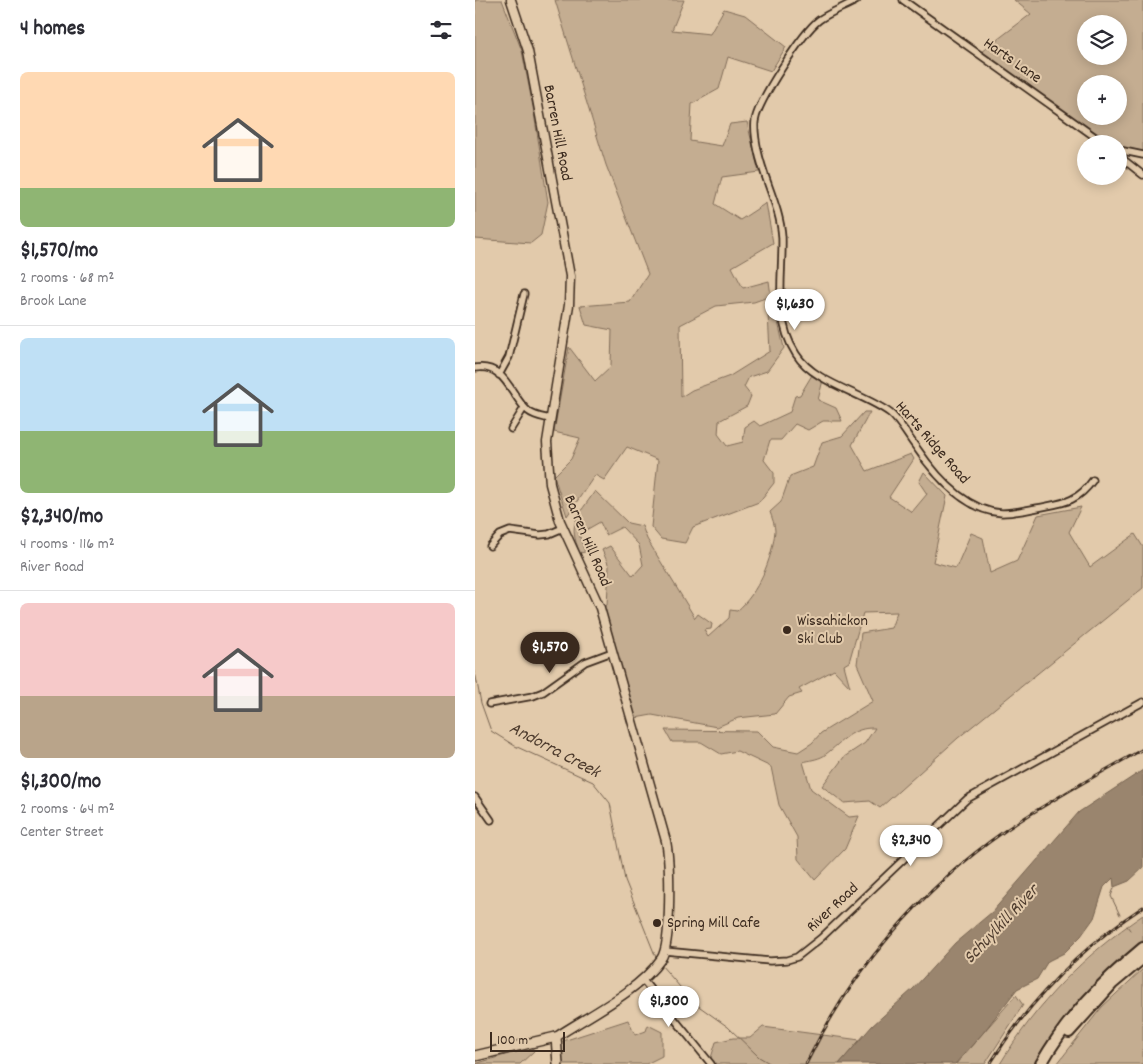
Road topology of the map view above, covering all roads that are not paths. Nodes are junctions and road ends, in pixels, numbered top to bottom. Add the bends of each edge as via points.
1 (511, 0) edge
2 (857, 0) edge
3 (903, 0) edge
4 (1092, 135) edge
5 (1127, 152) edge
6 (1143, 155) edge
7 (1127, 162) edge
8 (1143, 175) edge
9 (524, 294) dead end
10 (475, 368) edge
11 (499, 375) junction
12 (524, 408) junction
13 (550, 419) junction
14 (511, 429) dead end
15 (1093, 480) dead end
16 (563, 528) junction
17 (490, 546) dead end
18 (612, 652) junction
19 (1143, 702) edge
20 (489, 704) dead end
21 (475, 797) edge
22 (491, 820) dead end
23 (1143, 948) edge
24 (665, 952) junction
25 (1143, 958) edge
26 (642, 979) junction
27 (556, 1037) junction
28 (475, 1056) edge
29 (558, 1064) edge
30 (711, 1064) edge
31 (1041, 1064) edge
32 (1048, 1064) edge

1 - 13 street, Barren Hill Road via 528,51 570,276 569,305
2 - 15 street, Harts Ridge Road via 818,21 770,86 755,120 758,153 782,236 780,290 786,337 797,356 817,373 892,414 938,474 959,496 974,505 1003,513 1060,503 1079,496
3 - 4 street, Harts Lane
5 - 6 street
7 - 8 street
9 - 11 street via 509,357
10 - 11 street
11 - 12 street via 510,385
12 - 13 street via 533,415
12 - 14 street
13 - 16 street, Barren Hill Road via 547,468
16 - 17 street via 539,535 510,531
16 - 18 street, Barren Hill Road via 599,603
18 - 20 street via 585,662 538,694
18 - 24 street, Barren Hill Road via 667,846
19 - 24 street, River Road via 967,799 797,957 770,961
21 - 22 street
23 - 31 highway via 1085,1002
24 - 26 street
25 - 32 highway via 1098,998
26 - 27 street
26 - 30 street
27 - 28 main road
27 - 29 main road

